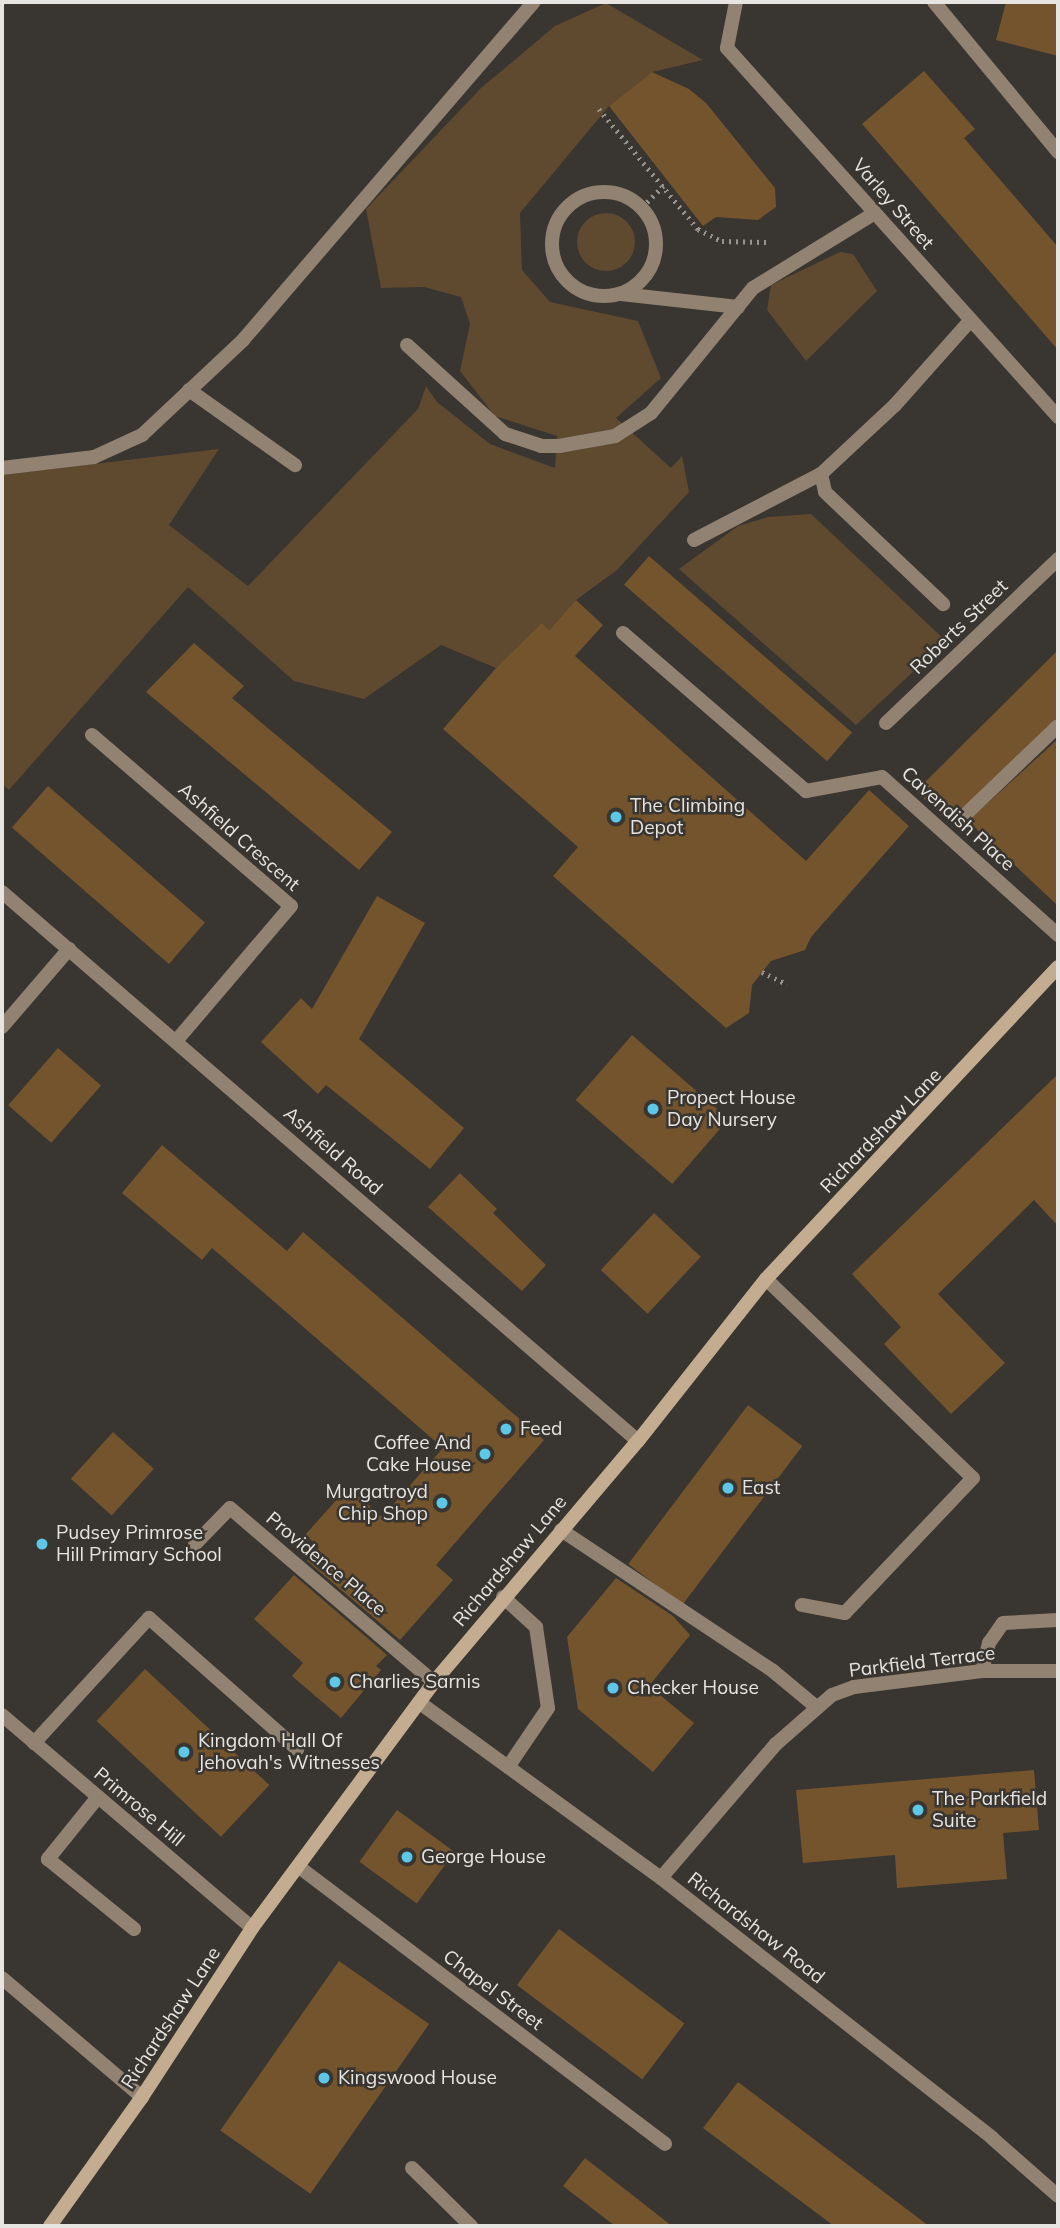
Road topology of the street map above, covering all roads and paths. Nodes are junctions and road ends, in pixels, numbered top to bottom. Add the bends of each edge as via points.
1 (534, 2) edge
2 (934, 2) edge
3 (732, 3) edge
4 (599, 109) dead end
5 (1058, 152) edge
6 (663, 186) junction
7 (642, 207) junction
8 (875, 213) junction
9 (778, 241) dead end
10 (621, 294) junction
11 (738, 307) junction
12 (969, 322) junction
13 (407, 345) dead end
14 (189, 390) junction
15 (1058, 417) edge
16 (295, 465) dead end
17 (2, 468) edge
18 (821, 474) junction
19 (694, 540) dead end
20 (1058, 559) edge
21 (943, 604) dead end
22 (623, 633) dead end
23 (886, 723) dead end
24 (1058, 726) edge
25 (92, 735) dead end
26 (968, 812) dead end
27 (2, 892) edge
28 (1058, 934) edge
29 (69, 949) junction
30 (1058, 967) edge
31 (762, 972) dead end
32 (787, 984) dead end
33 (2, 1027) edge
34 (176, 1041) junction
35 (766, 1279) junction
36 (638, 1441) junction
37 (561, 1530) junction
38 (195, 1544) dead end
39 (503, 1597) junction
40 (802, 1605) dead end
41 (1058, 1620) edge
42 (982, 1671) junction
43 (1058, 1671) edge
44 (435, 1682) junction
45 (419, 1703) junction
46 (816, 1706) junction
47 (2, 1715) edge
48 (34, 1742) junction
49 (297, 1749) dead end
50 (508, 1767) junction
51 (98, 1797) junction
52 (299, 1867) junction
53 (661, 1878) junction
54 (134, 1928) dead end
55 (252, 1928) junction
56 (2, 1979) edge
57 (142, 2097) junction
58 (665, 2144) dead end
59 (412, 2168) dead end
60 (1058, 2196) edge
61 (50, 2226) edge
62 (471, 2226) edge

1 - 14 street via 243,340
2 - 5 street
3 - 8 street, Varley Street via 727,48
4 - 6 path
6 - 7 path
6 - 9 path via 698,229 722,241
7 - 10 street via 652,222 656,257 649,273
7 - 10 street via 628,196 593,193 576,199 555,225 553,258 572,286 603,297
8 - 11 street via 753,288
8 - 12 street, Varley Street
10 - 11 street
11 - 13 street via 651,413 615,436 568,445 541,446 505,434
12 - 15 street, Varley Street
12 - 18 street via 895,405
14 - 16 street
14 - 17 street via 142,435 94,457
18 - 19 street
18 - 21 street via 825,492
20 - 23 street, Roberts Street
22 - 28 street, Cavendish Place via 806,791 882,777
24 - 26 street
25 - 34 street, Ashfield Crescent via 291,906
27 - 29 street, Ashfield Road
29 - 33 street
29 - 34 street, Ashfield Road
30 - 35 main road, Richardshaw Lane
31 - 32 path
34 - 36 street, Ashfield Road
35 - 36 main road, Richardshaw Lane
35 - 40 street via 974,1478 845,1613
36 - 37 main road, Richardshaw Lane
37 - 39 main road, Richardshaw Lane
37 - 46 street via 773,1671
38 - 44 street, Providence Place via 230,1508
39 - 44 main road, Richardshaw Lane
39 - 50 street via 537,1627 548,1708
41 - 42 street via 1003,1623 989,1643
42 - 43 street, Parkfield Terrace
42 - 46 street, Parkfield Terrace via 855,1687
44 - 45 main road, Richardshaw Lane
45 - 50 street, Richardshaw Road
45 - 52 main road, Richardshaw Lane
46 - 53 street, Parkfield Terrace via 776,1744
47 - 48 street, Primrose Hill
48 - 49 street via 149,1618
48 - 51 street, Primrose Hill
50 - 53 street, Richardshaw Road
51 - 54 street via 48,1859
51 - 55 street, Primrose Hill
52 - 55 main road, Richardshaw Lane
52 - 58 street, Chapel Street
53 - 60 street, Richardshaw Road via 992,2138
55 - 57 main road, Richardshaw Lane
56 - 57 street
57 - 61 main road, Richardshaw Lane
59 - 62 street

